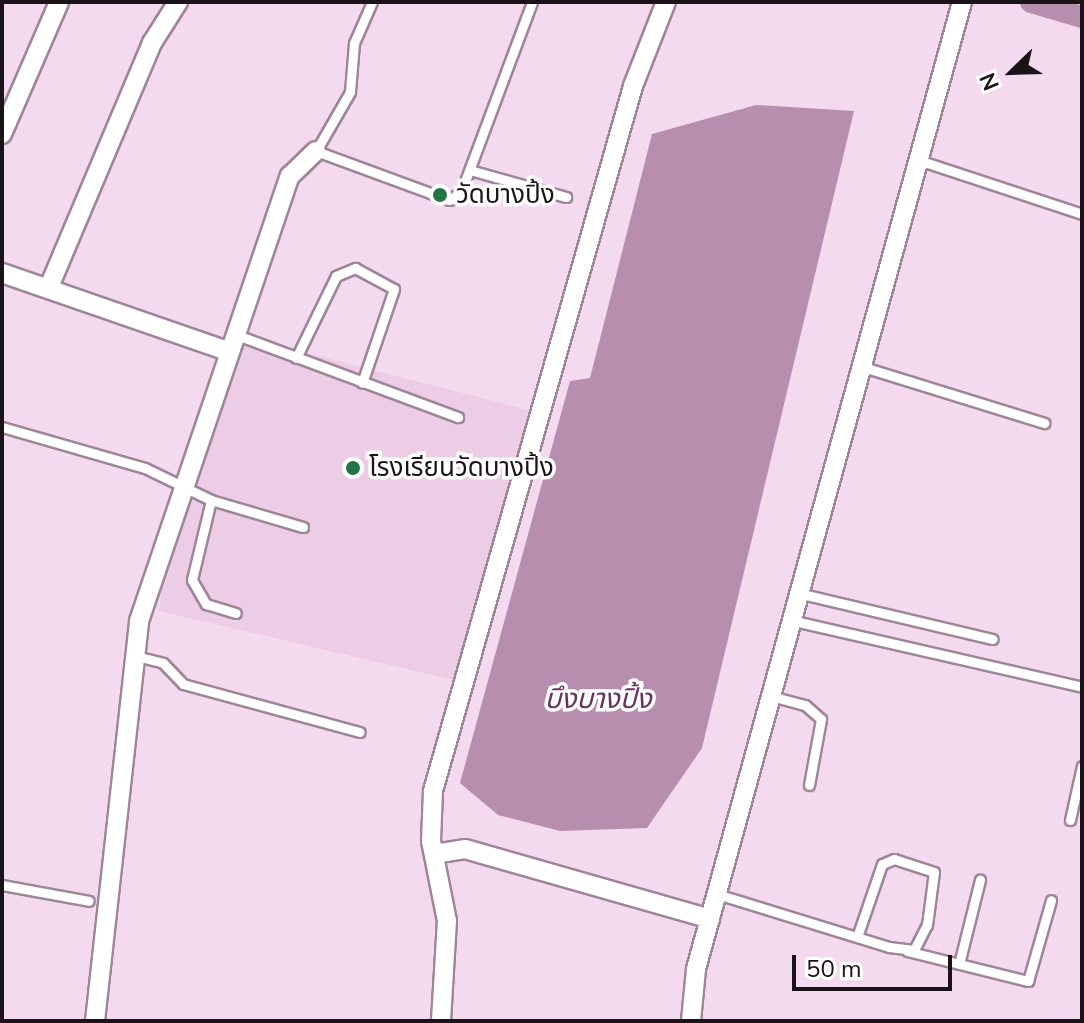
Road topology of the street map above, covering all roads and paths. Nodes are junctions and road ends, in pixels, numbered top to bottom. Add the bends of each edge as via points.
1 (59, 2) edge
2 (178, 2) edge
3 (372, 2) edge
4 (532, 2) edge
5 (666, 2) edge
6 (962, 2) edge
7 (2, 134) edge
8 (316, 151) junction
9 (915, 159) junction
10 (470, 170) junction
11 (566, 197) dead end
12 (1082, 214) edge
13 (2, 273) edge
14 (49, 287) junction
15 (234, 343) junction
16 (296, 358) junction
17 (859, 366) junction
18 (362, 383) junction
19 (458, 417) dead end
20 (1044, 423) dead end
21 (2, 427) edge
22 (183, 488) junction
23 (211, 500) junction
24 (303, 527) dead end
25 (797, 593) junction
26 (236, 613) dead end
27 (790, 620) junction
28 (993, 639) dead end
29 (131, 655) junction
30 (1082, 687) edge
31 (770, 696) junction
32 (360, 732) dead end
33 (1082, 766) edge
34 (809, 785) dead end
35 (1070, 820) dead end
36 (434, 854) junction
37 (980, 880) dead end
38 (2, 885) edge
39 (717, 894) junction
40 (1051, 900) dead end
41 (89, 901) dead end
42 (710, 919) junction
43 (857, 937) junction
44 (904, 950) junction
45 (959, 964) junction
46 (95, 1021) edge
47 (441, 1021) edge
48 (691, 1021) edge

1 - 7 street
2 - 14 street via 152,43
3 - 8 lane via 354,43 350,92
4 - 10 lane
5 - 36 street via 644,50 496,555 433,791
6 - 9 street
8 - 10 lane via 449,200
8 - 15 street via 290,176
9 - 12 lane
9 - 17 street
10 - 11 lane
13 - 14 street
14 - 15 street
15 - 16 lane
15 - 22 street
16 - 18 lane
16 - 18 lane via 336,276 367,273 390,282 394,296
17 - 20 lane
17 - 25 street
18 - 19 lane
21 - 22 lane via 145,468
22 - 23 lane
22 - 29 street
23 - 24 lane
23 - 26 lane via 192,580 206,604
25 - 27 street
25 - 28 lane
27 - 30 lane
27 - 31 street
29 - 32 lane via 163,663 183,684
29 - 46 street
31 - 34 lane via 805,705 821,719
31 - 39 street
33 - 35 lane
36 - 42 street via 465,849
36 - 47 street via 447,921
37 - 45 lane
38 - 41 lane
39 - 42 street
39 - 43 lane
40 - 45 lane via 1028,981
42 - 48 street
43 - 44 lane
43 - 44 lane via 882,864 924,866 937,877 936,888 922,943
44 - 45 lane

